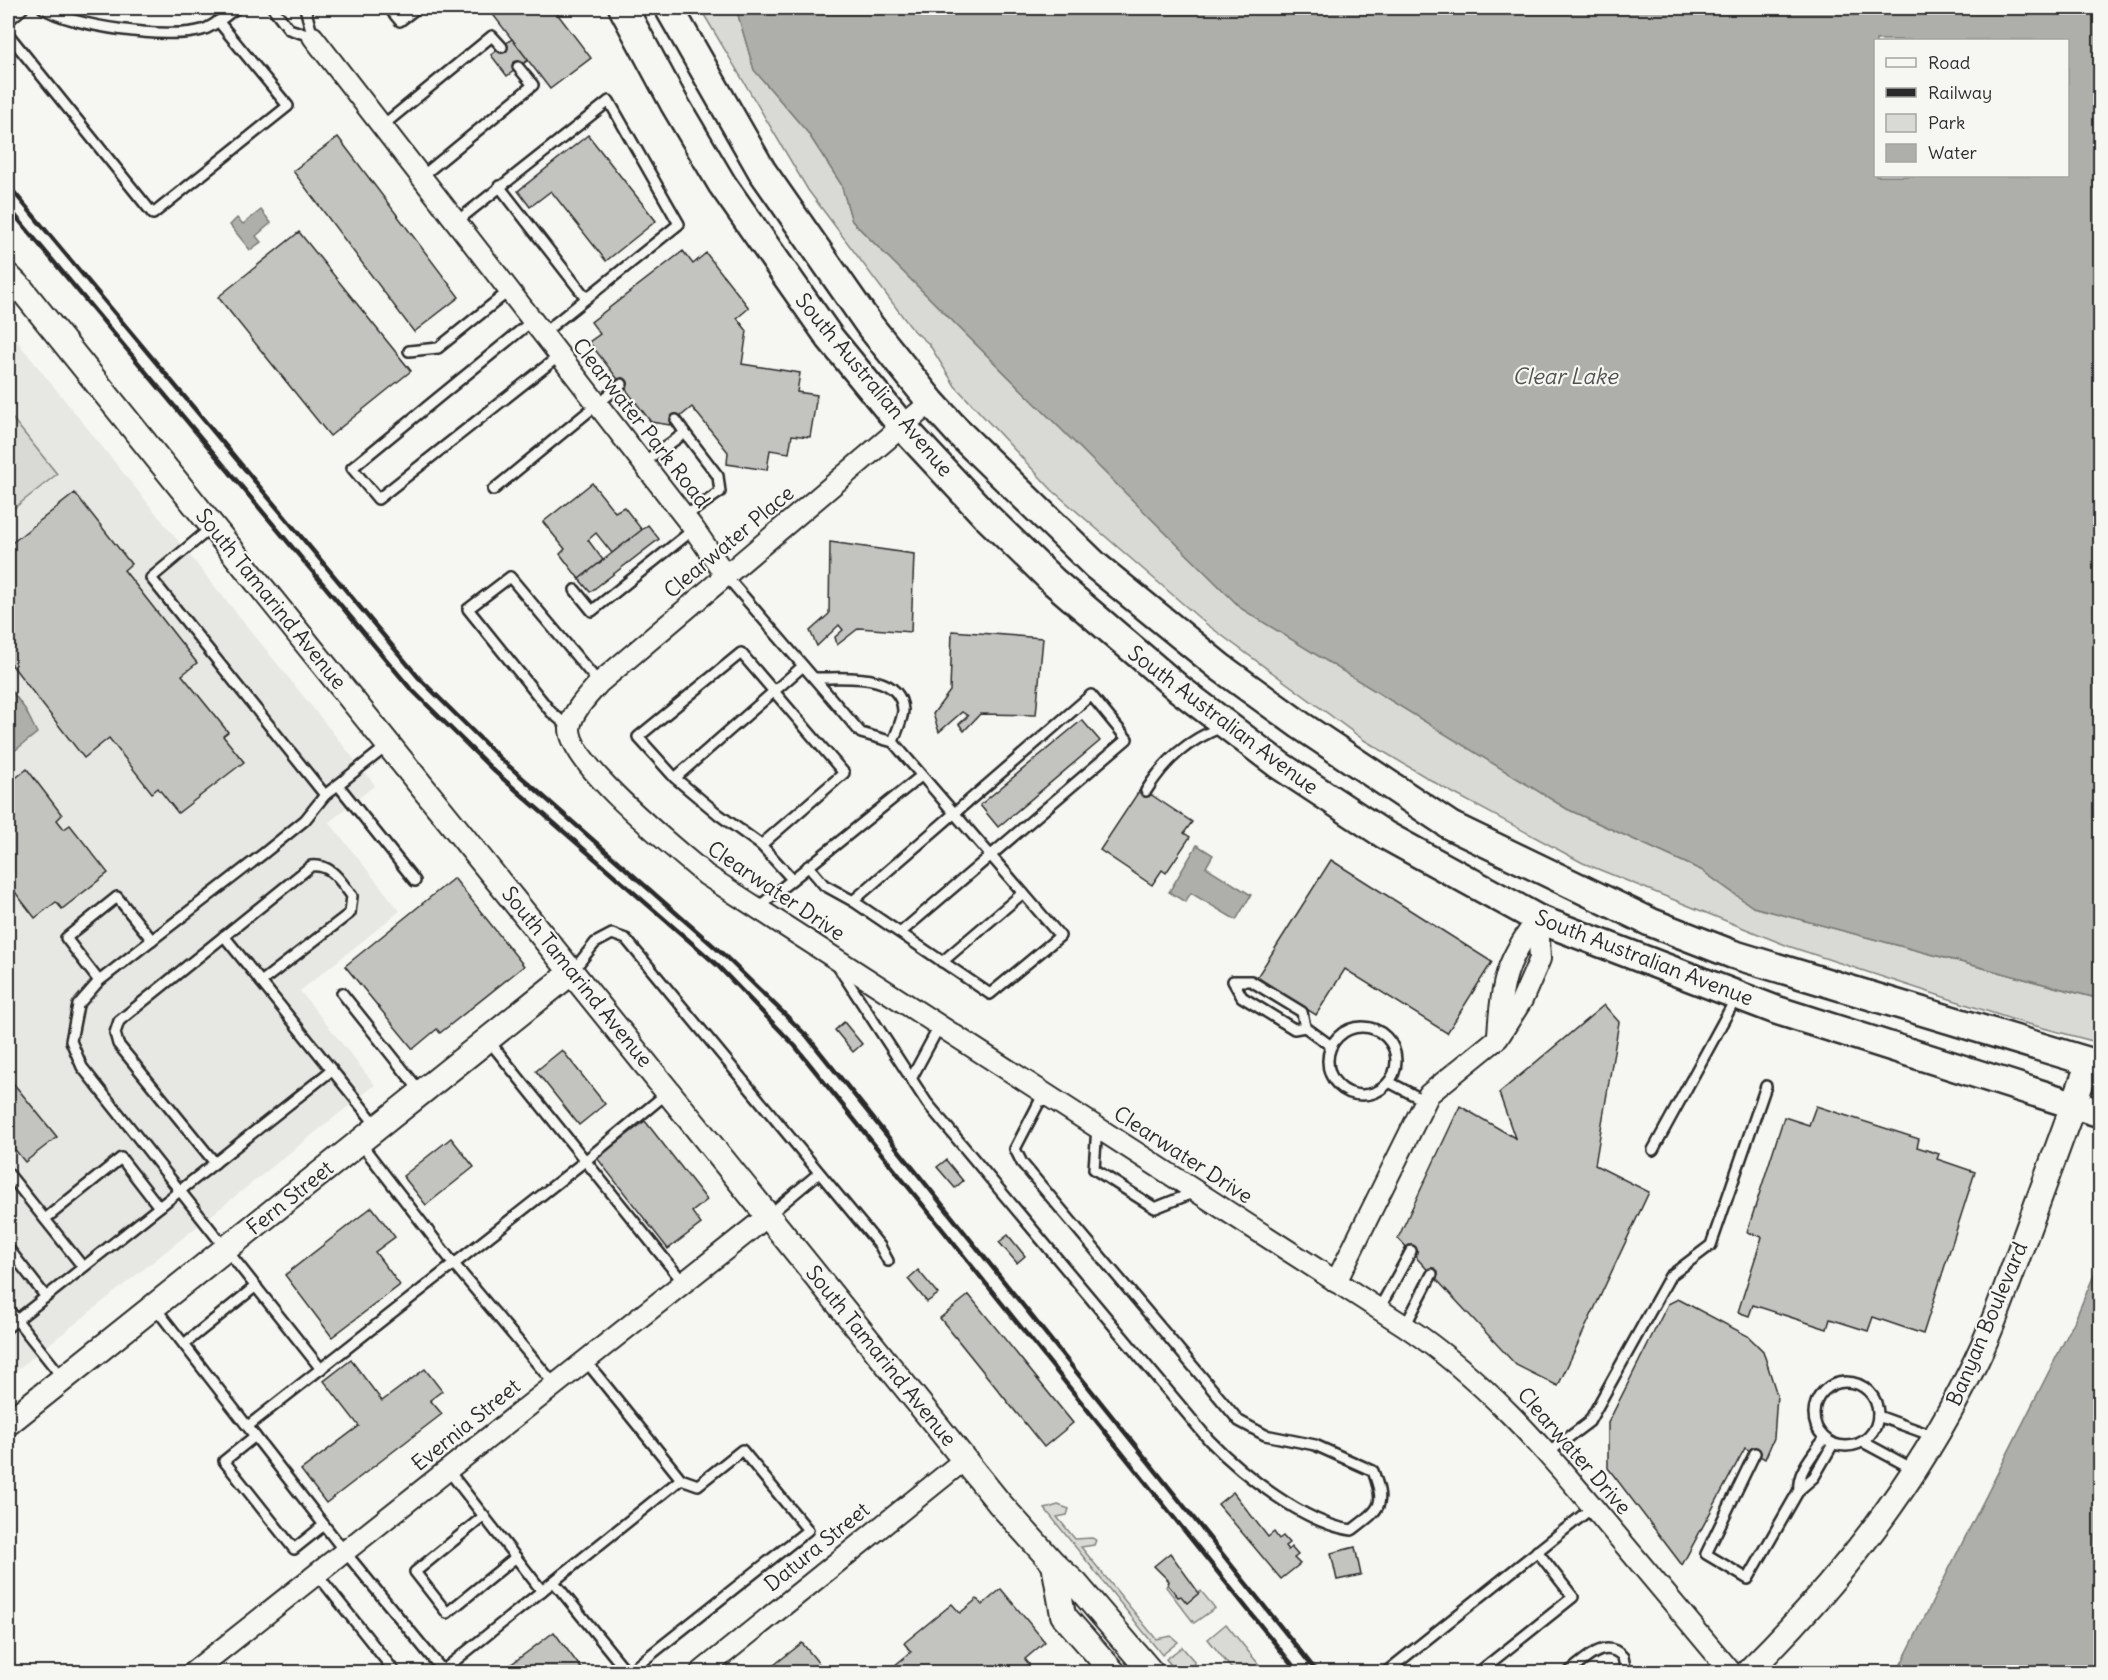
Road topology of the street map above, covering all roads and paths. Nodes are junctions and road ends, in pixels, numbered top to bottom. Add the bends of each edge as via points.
1 (23, 8) edge
2 (43, 8) edge
3 (237, 8) edge
4 (273, 8) edge
5 (305, 8) edge
6 (389, 8) edge
7 (417, 8) edge
8 (623, 8) edge
9 (669, 8) edge
10 (8, 21) edge
11 (218, 21) junction
12 (8, 33) edge
13 (313, 37) junction
14 (502, 47) dead end
15 (518, 67) dead end
16 (382, 126) junction
17 (421, 177) junction
18 (499, 186) junction
19 (456, 222) junction
20 (8, 276) edge
21 (509, 291) junction
22 (586, 298) junction
23 (537, 327) junction
24 (409, 351) dead end
25 (559, 356) junction
26 (622, 384) dead end
27 (931, 402) junction
28 (597, 404) junction
29 (676, 420) dead end
30 (902, 426) junction
31 (685, 433) junction
32 (642, 463) junction
33 (493, 490) dead end
34 (689, 523) junction
35 (213, 526) junction
36 (726, 576) junction
37 (575, 590) dead end
38 (803, 666) junction
39 (814, 678) junction
40 (599, 683) junction
41 (774, 691) junction
42 (1227, 725) junction
43 (570, 728) junction
44 (893, 742) junction
45 (389, 745) junction
46 (921, 776) junction
47 (675, 778) junction
48 (338, 785) junction
49 (1146, 791) dead end
50 (326, 795) junction
51 (954, 812) junction
52 (761, 845) junction
53 (991, 856) junction
54 (808, 866) junction
55 (792, 879) junction
56 (1562, 880) junction
57 (415, 882) dead end
58 (1023, 893) junction
59 (853, 901) junction
60 (757, 908) junction
61 (1538, 919) junction
62 (900, 933) junction
63 (224, 936) junction
64 (152, 940) junction
65 (834, 960) junction
66 (942, 962) junction
67 (572, 972) junction
68 (99, 981) junction
69 (261, 982) junction
70 (342, 993) dead end
71 (1273, 994) junction
72 (1737, 996) junction
73 (1263, 1010) junction
74 (940, 1025) junction
75 (1305, 1027) junction
76 (488, 1040) junction
77 (1331, 1046) junction
78 (2095, 1064) edge
79 (333, 1070) junction
80 (911, 1079) junction
81 (1389, 1082) junction
82 (1766, 1086) dead end
83 (669, 1091) junction
84 (422, 1093) junction
85 (1044, 1093) junction
86 (1425, 1101) junction
87 (2074, 1104) junction
88 (2100, 1113) edge
89 (1096, 1128) junction
90 (369, 1135) junction
91 (1653, 1150) dead end
92 (585, 1161) junction
93 (215, 1163) junction
94 (8, 1173) edge
95 (819, 1173) junction
96 (180, 1191) junction
97 (1196, 1191) junction
98 (159, 1207) junction
99 (769, 1215) junction
100 (45, 1219) junction
101 (8, 1248) edge
102 (226, 1249) junction
103 (1411, 1251) dead end
104 (888, 1261) dead end
105 (453, 1263) junction
106 (83, 1268) junction
107 (1431, 1274) dead end
108 (683, 1282) junction
109 (1336, 1282) junction
110 (256, 1286) junction
111 (46, 1297) junction
112 (154, 1306) junction
113 (8, 1309) edge
114 (1379, 1309) junction
115 (16, 1320) junction
116 (1405, 1326) junction
117 (8, 1327) edge
118 (184, 1344) junction
119 (585, 1360) junction
120 (321, 1369) junction
121 (63, 1379) junction
122 (555, 1385) junction
123 (1878, 1416) junction
124 (8, 1423) edge
125 (248, 1426) junction
126 (255, 1436) junction
127 (1936, 1437) junction
128 (1829, 1441) junction
129 (1863, 1442) junction
130 (1548, 1453) junction
131 (1755, 1454) dead end
132 (964, 1460) junction
133 (448, 1470) junction
134 (1915, 1470) junction
135 (681, 1479) junction
136 (1593, 1507) junction
137 (484, 1516) junction
138 (324, 1525) junction
139 (1537, 1551) junction
140 (345, 1552) junction
141 (516, 1557) junction
142 (1054, 1564) junction
143 (317, 1574) junction
144 (554, 1582) junction
145 (542, 1591) junction
146 (1113, 1670) edge
147 (193, 1672) edge
148 (394, 1672) edge
149 (442, 1672) edge
150 (628, 1672) edge
151 (700, 1672) edge
152 (1151, 1672) edge
153 (1386, 1672) edge
154 (1479, 1672) edge
155 (1569, 1672) edge
156 (1626, 1672) edge
157 (1731, 1672) edge
158 (1748, 1672) edge

1 - 10 lane
2 - 11 lane via 52,14 117,29 159,33 203,30
3 - 11 lane
4 - 13 lane via 289,28
5 - 13 lane
6 - 7 lane via 400,21
8 - 30 main road, South Australian Avenue via 722,184 830,338
9 - 27 main road, South Australian Avenue via 768,181 856,307
11 - 12 lane via 288,106 153,214
13 - 16 street, Clearwater Park Road
14 - 16 lane via 492,36
15 - 17 lane via 533,85
16 - 17 street, Clearwater Park Road
17 - 19 street, Clearwater Park Road
18 - 19 lane
18 - 22 lane
18 - 22 lane via 609,101 680,224
19 - 21 street, Clearwater Park Road
20 - 35 street, South Tamarind Avenue
21 - 23 street, Clearwater Park Road
21 - 24 lane via 438,348
22 - 23 lane
23 - 25 street, Clearwater Park Road
23 - 25 lane via 352,468 378,499
25 - 28 street, Clearwater Park Road
26 - 28 lane
27 - 30 street, Clearwater Place
27 - 56 main road, South Australian Avenue via 1096,566 1220,667 1309,732 1451,826
28 - 32 street, Clearwater Park Road
28 - 33 lane
29 - 31 lane
30 - 36 street, Clearwater Place
30 - 42 main road, South Australian Avenue via 985,516 1053,581 1105,628
31 - 32 lane
31 - 34 lane via 718,476 720,492
32 - 34 street, Clearwater Park Road
34 - 36 street, Clearwater Park Road
34 - 37 lane via 592,611
35 - 45 street, South Tamarind Avenue
35 - 50 lane via 152,578
36 - 38 lane, Clearwater Park Road
36 - 40 street, Clearwater Place
38 - 39 lane, Clearwater Park Road
38 - 41 lane
39 - 44 lane, Clearwater Park Road via 861,733
39 - 44 lane via 880,681 897,692 903,711
40 - 43 street, Clearwater Place via 579,707
40 - 43 lane via 510,577 468,609 551,712
41 - 47 lane
41 - 47 lane via 741,653 638,737
41 - 52 lane via 844,773
42 - 49 lane via 1200,735 1185,746 1161,767
42 - 61 main road, South Australian Avenue via 1343,810
43 - 60 street, Clearwater Drive via 575,748 585,762 646,823 706,875
44 - 46 lane
45 - 48 lane
45 - 67 street, South Tamarind Avenue
46 - 51 lane
46 - 54 lane
47 - 52 lane
48 - 50 lane
48 - 57 lane
50 - 64 lane via 304,820
51 - 53 lane
51 - 53 lane via 1091,695 1127,739
51 - 59 lane
52 - 55 lane
53 - 58 lane
53 - 62 lane
54 - 55 lane
54 - 59 lane via 824,885
55 - 60 lane
56 - 61 main road
56 - 78 main road, South Australian Avenue via 1650,922 1732,954
58 - 66 lane
58 - 66 lane via 1060,936 990,994
59 - 62 lane
60 - 65 street, Clearwater Drive
61 - 72 main road, South Australian Avenue
61 - 86 street via 1540,959 1522,1000 1498,1038
62 - 66 lane
63 - 69 lane
63 - 69 lane via 311,866 331,869 352,896 350,914
63 - 93 lane via 119,1021 115,1033 118,1044
64 - 68 lane
64 - 68 lane via 117,897 66,938
65 - 74 street, Clearwater Drive
65 - 80 lane
67 - 76 street, Fern Street
67 - 83 street, South Tamarind Avenue
67 - 95 lane via 595,943 612,934 626,939
68 - 96 lane via 78,1005 71,1041 82,1067
69 - 79 lane
70 - 84 lane
71 - 73 lane
71 - 73 lane via 1251,981 1233,981 1242,997
71 - 75 lane via 1302,1012
72 - 87 main road, South Australian Avenue
72 - 91 lane
73 - 75 lane via 1294,1029
74 - 80 lane
74 - 85 street, Clearwater Drive
75 - 77 lane
76 - 84 street, Fern Street
76 - 92 lane
77 - 81 lane via 1328,1057 1332,1078 1349,1093 1371,1094
77 - 81 lane via 1337,1037 1357,1027 1379,1031 1389,1038 1397,1060
78 - 87 street, Banyan Boulevard
79 - 90 lane
79 - 93 lane
80 - 85 lane via 1209,1440 1235,1466 1320,1523 1352,1530 1378,1508 1382,1495 1373,1471 1315,1445 1265,1435 1239,1421 1022,1163 1015,1149
81 - 86 lane
82 - 130 lane via 1711,1245 1670,1276 1589,1422
83 - 92 lane
83 - 99 street, South Tamarind Avenue
84 - 90 street, Fern Street
85 - 89 street, Clearwater Drive
86 - 109 street
87 - 88 main road, South Australian Avenue
87 - 127 street, Banyan Boulevard via 1999,1306
89 - 97 street, Clearwater Drive
89 - 97 lane via 1094,1168 1155,1208
90 - 102 street, Fern Street
90 - 105 lane
92 - 105 lane
92 - 108 lane
93 - 96 lane
94 - 100 lane
95 - 99 lane
95 - 104 lane
96 - 98 lane
96 - 102 lane
97 - 109 street, Clearwater Drive
98 - 100 lane via 121,1158
98 - 106 lane
99 - 108 street, Evernia Street
99 - 132 street, South Tamarind Avenue
100 - 106 lane
101 - 111 lane
102 - 110 lane
102 - 112 street, Fern Street
103 - 114 lane
105 - 120 lane
105 - 122 lane
106 - 111 lane
107 - 116 lane
108 - 119 street, Evernia Street
109 - 114 street, Clearwater Drive
110 - 118 lane
110 - 120 lane
111 - 115 lane
112 - 118 lane
112 - 121 street, Fern Street
113 - 115 lane
114 - 116 street, Clearwater Drive
115 - 117 lane
115 - 121 lane
116 - 130 street, Clearwater Drive via 1502,1404
118 - 125 lane
119 - 122 street, Evernia Street
119 - 135 lane
120 - 125 lane
121 - 124 street, Fern Street
122 - 133 street, Evernia Street
123 - 127 lane
123 - 128 lane via 1877,1405 1864,1388 1854,1383 1833,1384 1817,1399 1814,1409 1817,1430
123 - 129 lane via 1876,1426
125 - 126 lane
126 - 138 lane
126 - 138 lane via 224,1461 294,1549
127 - 134 street, Banyan Boulevard
128 - 129 lane via 1843,1446
128 - 131 lane via 1809,1460 1799,1490 1748,1579 1706,1554
129 - 134 lane
130 - 136 street, Clearwater Drive
132 - 142 street, South Tamarind Avenue
132 - 151 street, Datura Street
133 - 137 lane
133 - 140 street, Evernia Street
134 - 158 street, Banyan Boulevard via 1817,1602
135 - 144 lane
135 - 150 lane via 698,1485 742,1450 808,1530
136 - 139 lane
136 - 157 street, Clearwater Drive
137 - 141 lane
137 - 141 lane via 415,1572 447,1613
138 - 140 lane
139 - 153 lane
139 - 154 lane via 1573,1597
140 - 143 street, Evernia Street
140 - 149 lane
141 - 145 lane
142 - 146 street via 1063,1615
142 - 152 street, South Tamarind Avenue via 1076,1584
143 - 147 street, Evernia Street
143 - 148 lane
144 - 145 lane
144 - 150 lane
145 - 149 lane
155 - 156 lane via 1595,1652 1607,1648 1623,1657

